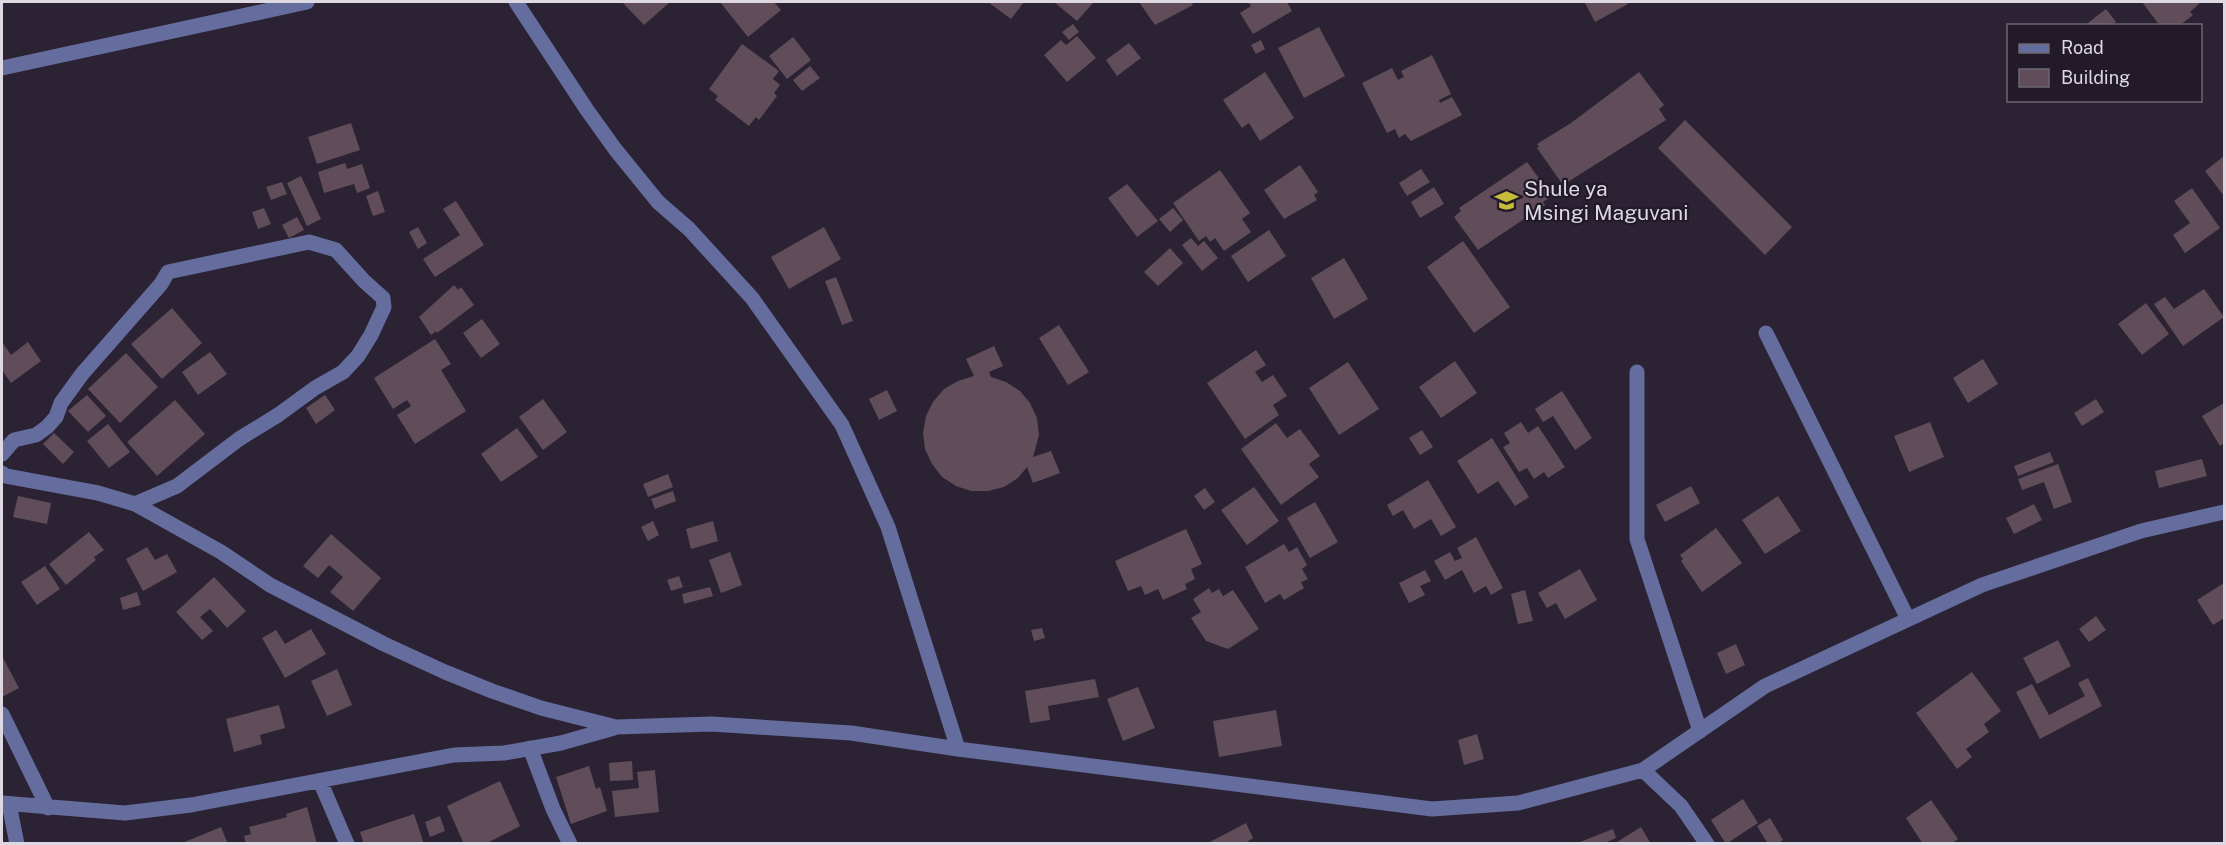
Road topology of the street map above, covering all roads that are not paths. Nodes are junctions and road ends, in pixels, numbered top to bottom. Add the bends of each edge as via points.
1 (307, 2) edge
2 (516, 2) edge
3 (2, 68) edge
4 (1766, 333) dead end
5 (1637, 372) dead end
6 (2, 454) edge
7 (2, 473) edge
8 (135, 504) junction
9 (2224, 512) edge
10 (1908, 619) junction
11 (2, 714) edge
12 (616, 727) junction
13 (1700, 731) junction
14 (530, 748) junction
15 (958, 749) junction
16 (1643, 770) junction
17 (320, 781) junction
18 (5, 803) edge
19 (48, 808) junction
20 (16, 843) edge
21 (347, 843) edge
22 (570, 843) edge
23 (1707, 843) edge

1 - 3 street
2 - 15 street via 615,149 658,202 689,229 752,298 842,425 888,527
4 - 10 street
5 - 13 street via 1637,539
6 - 8 street via 14,440 36,435 47,427 82,374 168,272 309,242 336,250 383,298 384,307 358,356 343,372 239,439 177,486
7 - 8 street
8 - 12 street via 270,585 384,644 492,691
9 - 10 street via 2141,531 1982,585
10 - 13 street via 1766,686
11 - 19 street
12 - 14 street
12 - 15 street via 777,727
13 - 16 street
14 - 17 street via 454,755
14 - 22 street
15 - 16 street via 1432,809 1518,803
16 - 23 street via 1681,806
17 - 19 street via 212,802 125,813
17 - 21 street
18 - 19 street
18 - 20 street

